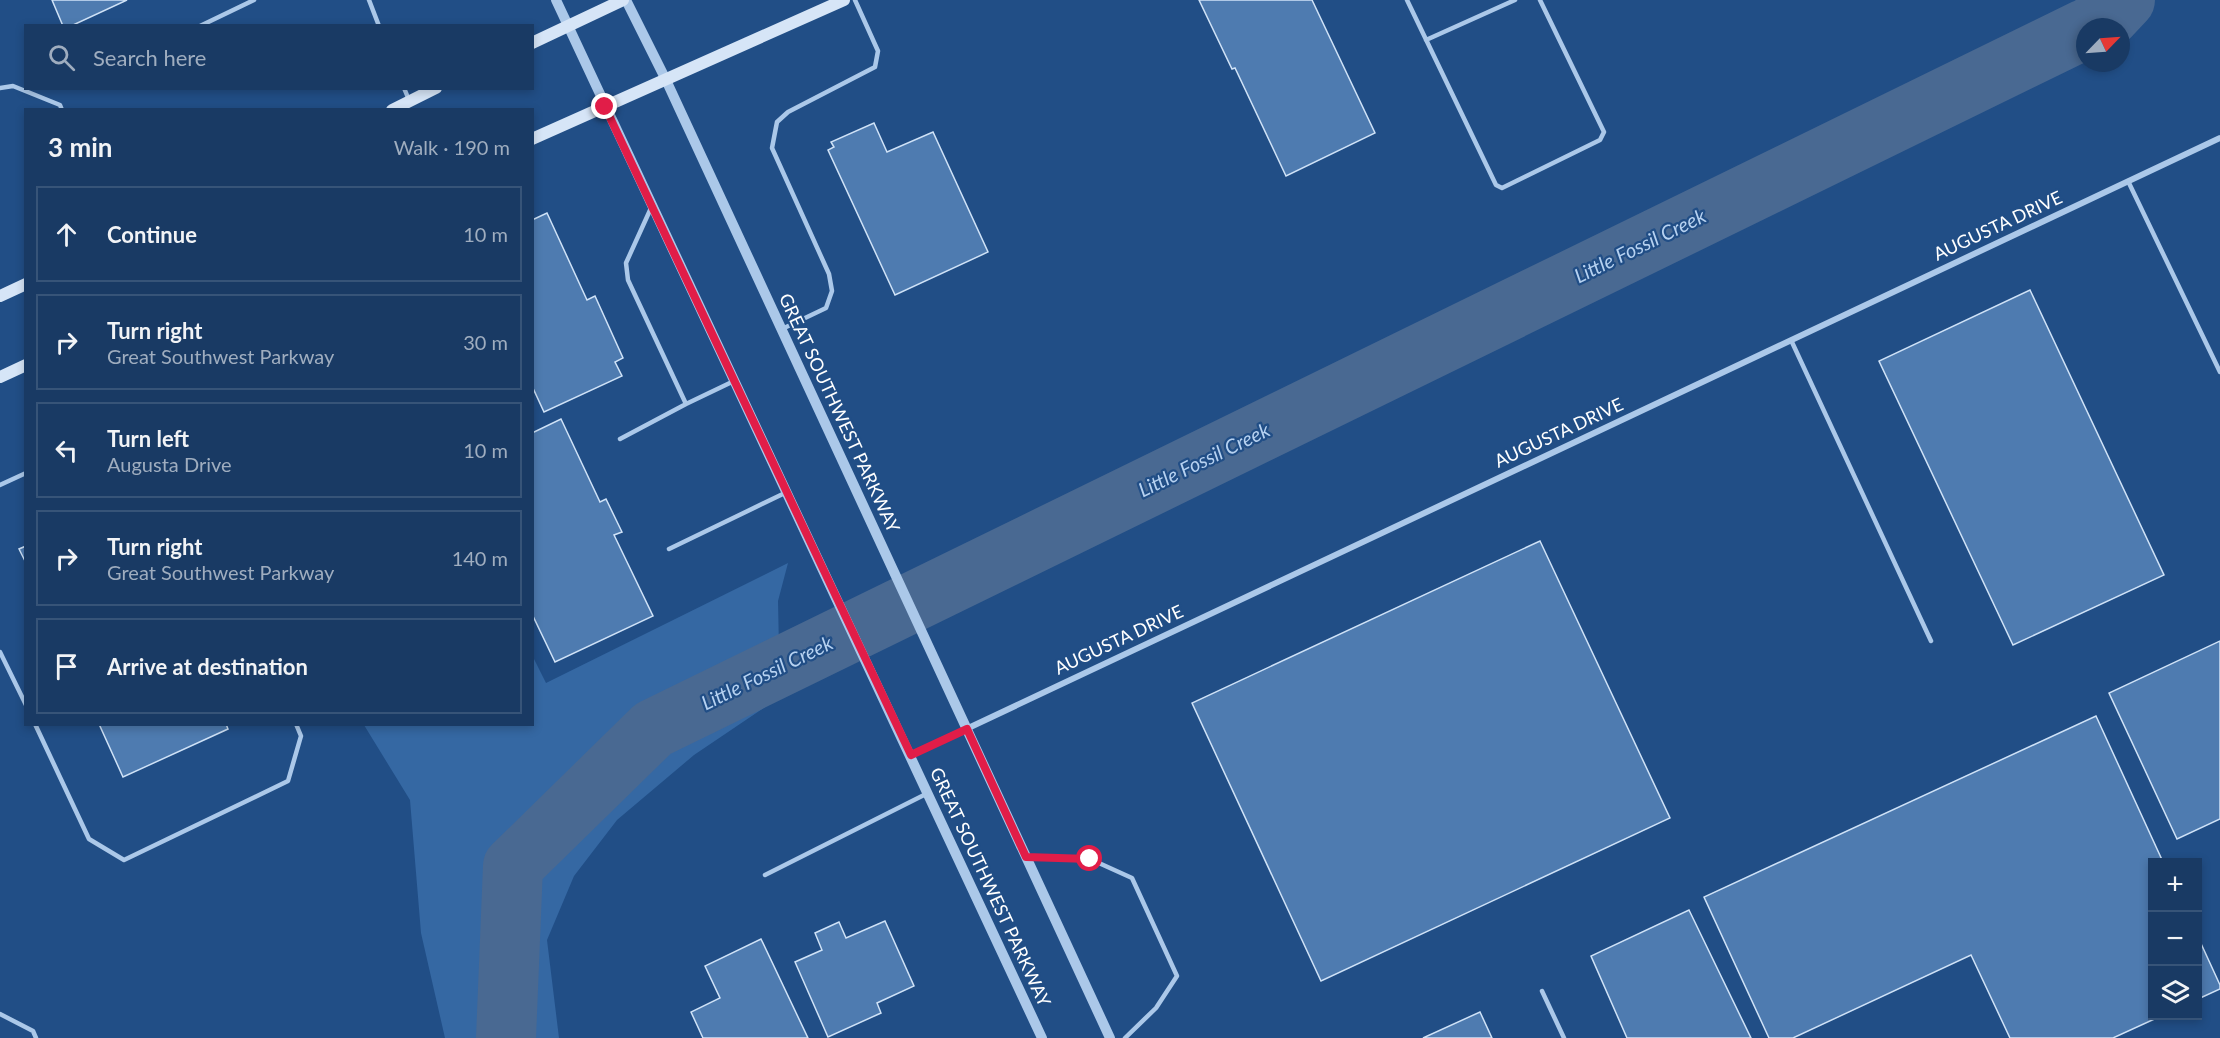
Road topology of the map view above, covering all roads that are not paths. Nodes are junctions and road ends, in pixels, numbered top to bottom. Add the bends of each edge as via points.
1 (254, 0) edge
2 (370, 0) edge
3 (556, 0) edge
4 (625, 0) edge
5 (844, 0) edge
6 (855, 0) edge
7 (1407, 0) edge
8 (1515, 0) edge
9 (1540, 0) edge
10 (204, 24) edge
11 (378, 24) edge
12 (567, 26) junction
13 (1426, 40) junction
14 (534, 42) edge
15 (666, 80) junction
16 (0, 88) edge
17 (405, 90) edge
18 (432, 90) edge
19 (409, 101) junction
20 (605, 107) junction
21 (61, 108) edge
22 (396, 108) edge
23 (534, 138) edge
24 (2220, 138) edge
25 (2128, 181) junction
26 (652, 206) junction
27 (24, 285) edge
28 (0, 296) edge
29 (782, 329) junction
30 (1791, 340) junction
31 (24, 366) edge
32 (2220, 372) edge
33 (0, 377) edge
34 (734, 381) junction
35 (686, 404) junction
36 (620, 439) dead end
37 (24, 474) edge
38 (0, 484) edge
39 (787, 492) junction
40 (669, 549) dead end
41 (1931, 640) dead end
42 (0, 652) edge
43 (24, 701) edge
44 (36, 726) edge
45 (297, 726) edge
46 (967, 729) junction
47 (911, 755) junction
48 (928, 793) junction
49 (1026, 857) junction
50 (765, 875) dead end
51 (1542, 991) dead end
52 (0, 1014) edge
53 (36, 1038) edge
54 (1042, 1038) edge
55 (1110, 1038) edge
56 (1125, 1038) edge
57 (1564, 1038) edge

1 - 10 lane
2 - 11 lane
3 - 12 street, GREAT SOUTHWEST PARKWAY
4 - 12 main road
4 - 15 street, GREAT SOUTHWEST PARKWAY
5 - 15 main road
6 - 29 lane via 878,51 875,67 788,112 777,122 772,148 829,274 832,291 826,308
7 - 13 lane
8 - 13 lane
9 - 13 lane via 1604,132 1600,140 1502,188 1496,185
12 - 14 main road
12 - 20 street, GREAT SOUTHWEST PARKWAY
15 - 20 main road
15 - 29 street, GREAT SOUTHWEST PARKWAY
16 - 21 lane via 13,86
17 - 19 lane
18 - 19 main road
19 - 22 main road
20 - 23 main road
20 - 26 street, GREAT SOUTHWEST PARKWAY
24 - 25 street, AUGUSTA DRIVE
25 - 30 street, AUGUSTA DRIVE
25 - 32 lane
26 - 34 street, GREAT SOUTHWEST PARKWAY
26 - 35 lane via 626,263 628,280
27 - 28 main road
29 - 46 street, GREAT SOUTHWEST PARKWAY
30 - 41 lane
30 - 46 street, AUGUSTA DRIVE
31 - 33 main road
34 - 35 lane
34 - 39 street, GREAT SOUTHWEST PARKWAY
35 - 36 lane
37 - 38 lane
39 - 40 lane
39 - 47 street, GREAT SOUTHWEST PARKWAY
42 - 43 lane
44 - 45 lane via 89,839 124,860 288,781 301,736
46 - 47 street, AUGUSTA DRIVE
46 - 49 street, GREAT SOUTHWEST PARKWAY
47 - 48 street, GREAT SOUTHWEST PARKWAY
48 - 50 lane
48 - 54 street, GREAT SOUTHWEST PARKWAY
49 - 55 street, GREAT SOUTHWEST PARKWAY
49 - 56 lane via 1090,859 1132,878 1177,976 1156,1008
51 - 57 lane
52 - 53 lane via 33,1031

